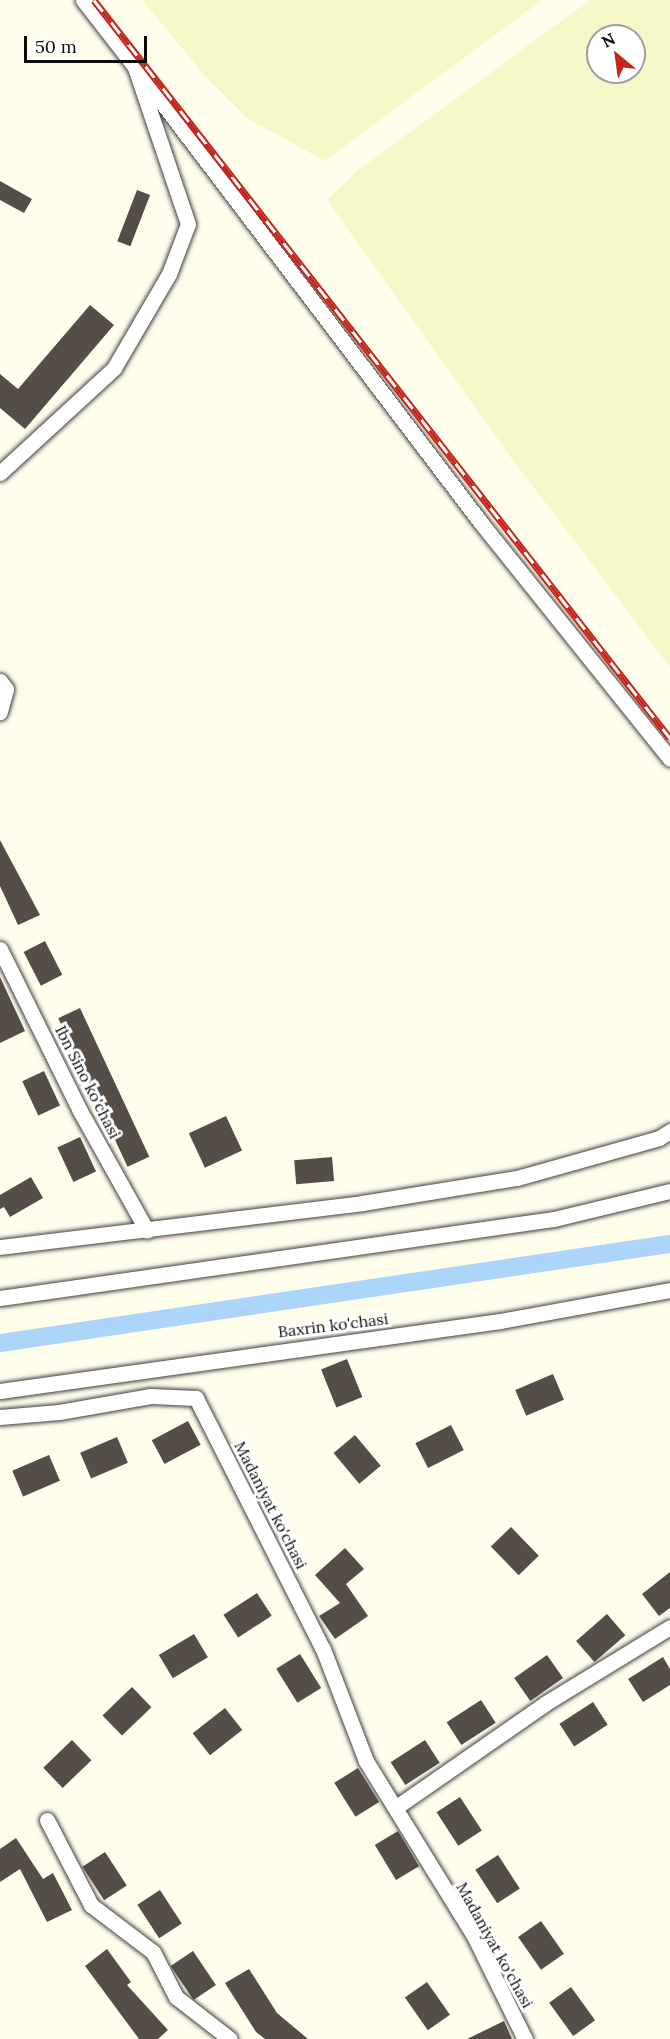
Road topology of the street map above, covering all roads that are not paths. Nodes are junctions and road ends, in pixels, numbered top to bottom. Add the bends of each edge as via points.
1 (83, 0) edge
2 (135, 67) junction
3 (0, 473) edge
4 (0, 681) edge
5 (0, 712) edge
6 (670, 759) edge
7 (0, 949) edge
8 (670, 1131) edge
9 (670, 1191) edge
10 (147, 1231) junction
11 (0, 1247) edge
12 (670, 1290) edge
13 (0, 1298) edge
14 (0, 1391) edge
15 (0, 1417) edge
16 (670, 1627) edge
17 (395, 1808) junction
18 (46, 1820) dead end
19 (230, 2039) edge
20 (525, 2039) edge

1 - 2 street
2 - 3 street via 188,224 169,274 114,368
2 - 6 street via 481,523
4 - 5 street via 6,689
7 - 10 street, Ibn Sino ko'chasi via 80,1111
8 - 10 street via 659,1138 517,1178
9 - 13 street via 554,1219
10 - 11 street
12 - 14 street, Baxrin ko'chasi via 500,1321
15 - 17 street, Madaniyat ko'chasi via 59,1412 151,1396 196,1398 323,1649 366,1761
16 - 17 street via 546,1703
17 - 20 street, Madaniyat ko'chasi via 473,1934
18 - 19 street via 91,1905 153,1952 176,1997

